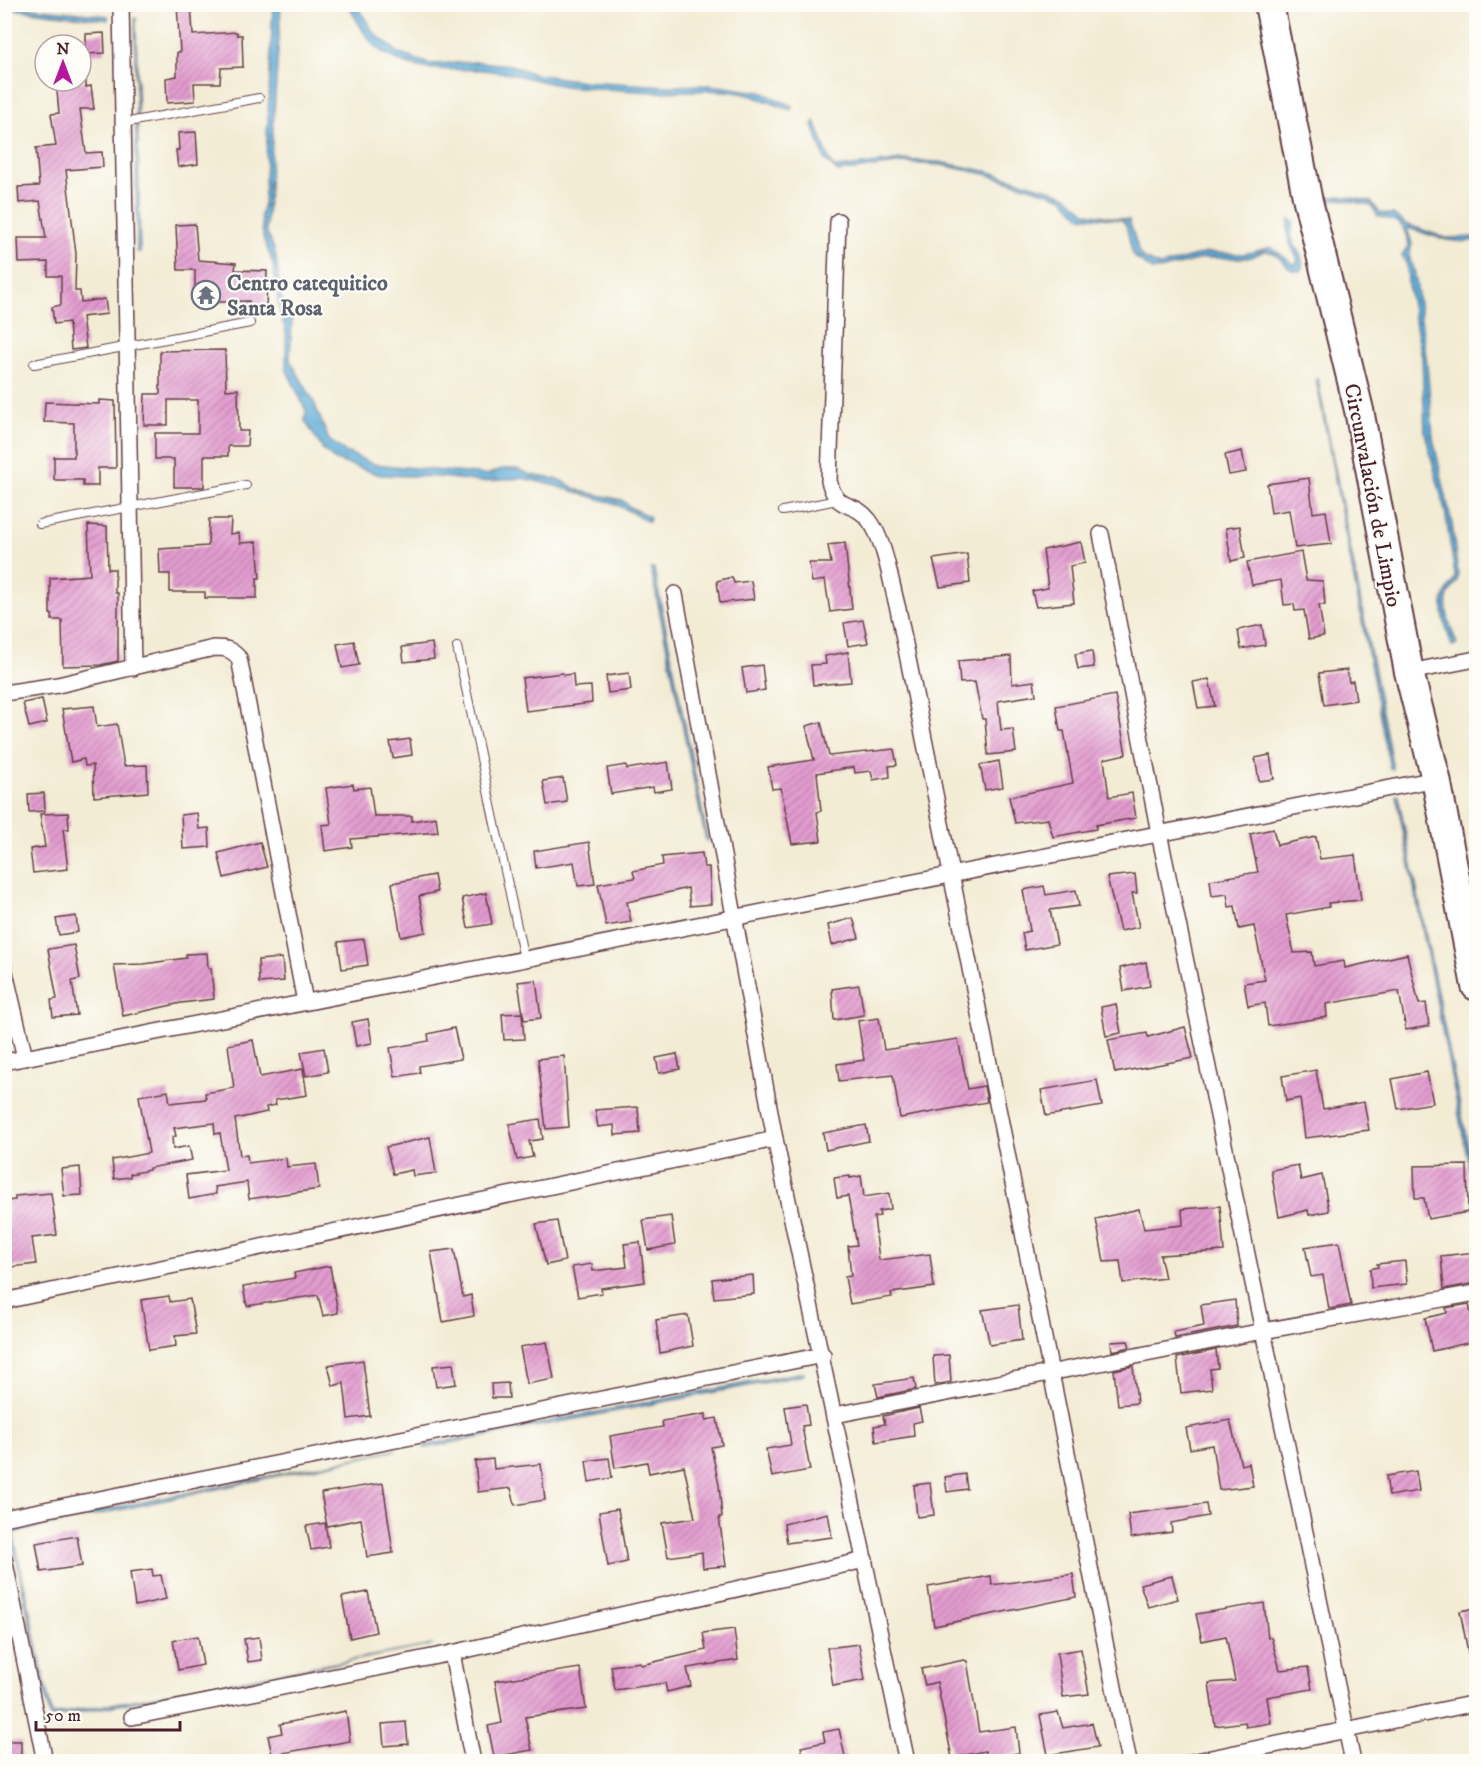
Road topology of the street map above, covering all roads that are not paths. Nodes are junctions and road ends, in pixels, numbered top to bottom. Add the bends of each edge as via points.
1 (121, 4) edge
2 (1269, 4) edge
3 (259, 98) dead end
4 (123, 123) junction
5 (838, 221) dead end
6 (250, 323) dead end
7 (126, 346) junction
8 (34, 364) dead end
9 (246, 485) dead end
10 (837, 500) junction
11 (128, 506) junction
12 (783, 511) dead end
13 (40, 524) dead end
14 (1101, 534) dead end
15 (675, 594) dead end
16 (457, 647) dead end
17 (1476, 659) edge
18 (133, 668) junction
19 (1409, 672) junction
20 (4, 693) edge
21 (1436, 779) junction
22 (1159, 833) junction
23 (950, 874) junction
24 (732, 918) junction
25 (524, 959) junction
26 (4, 968) edge
27 (1476, 986) edge
28 (305, 1002) junction
29 (25, 1058) junction
30 (4, 1062) edge
31 (775, 1139) junction
32 (1476, 1293) edge
33 (4, 1301) edge
34 (1263, 1331) junction
35 (823, 1355) junction
36 (1050, 1373) junction
37 (835, 1415) junction
38 (4, 1518) edge
39 (4, 1558) edge
40 (865, 1560) junction
41 (452, 1653) junction
42 (1476, 1703) edge
43 (132, 1716) dead end
44 (1347, 1730) junction
45 (45, 1761) edge
46 (473, 1761) edge
47 (907, 1761) edge
48 (1129, 1761) edge
49 (1192, 1761) edge
50 (1353, 1761) edge

1 - 4 street
2 - 19 highway, Circunvalación de Limpio via 1307,197 1359,410
3 - 4 lane
4 - 7 street
5 - 10 street via 828,470
6 - 7 lane
7 - 8 lane
7 - 11 street
9 - 11 lane
10 - 12 lane
10 - 23 street via 859,510 871,521 887,567
11 - 13 lane
11 - 18 street
14 - 22 street
15 - 24 street
16 - 25 lane
17 - 19 street
18 - 20 street
18 - 28 street via 214,648 225,648 239,658
19 - 21 highway, Circunvalación de Limpio
21 - 22 street
21 - 27 highway, Circunvalación de Limpio
22 - 23 street
22 - 34 street
23 - 24 street
23 - 36 street
24 - 25 street
24 - 31 street
25 - 28 street
26 - 29 street
28 - 29 street
29 - 30 street
31 - 33 street
31 - 35 street
32 - 34 street
34 - 36 street
34 - 44 street
35 - 37 street
35 - 38 street
36 - 37 street
36 - 48 street
37 - 40 street
39 - 45 street
40 - 41 street
40 - 47 street
41 - 43 street
41 - 46 street
42 - 44 street
44 - 49 street
44 - 50 street

